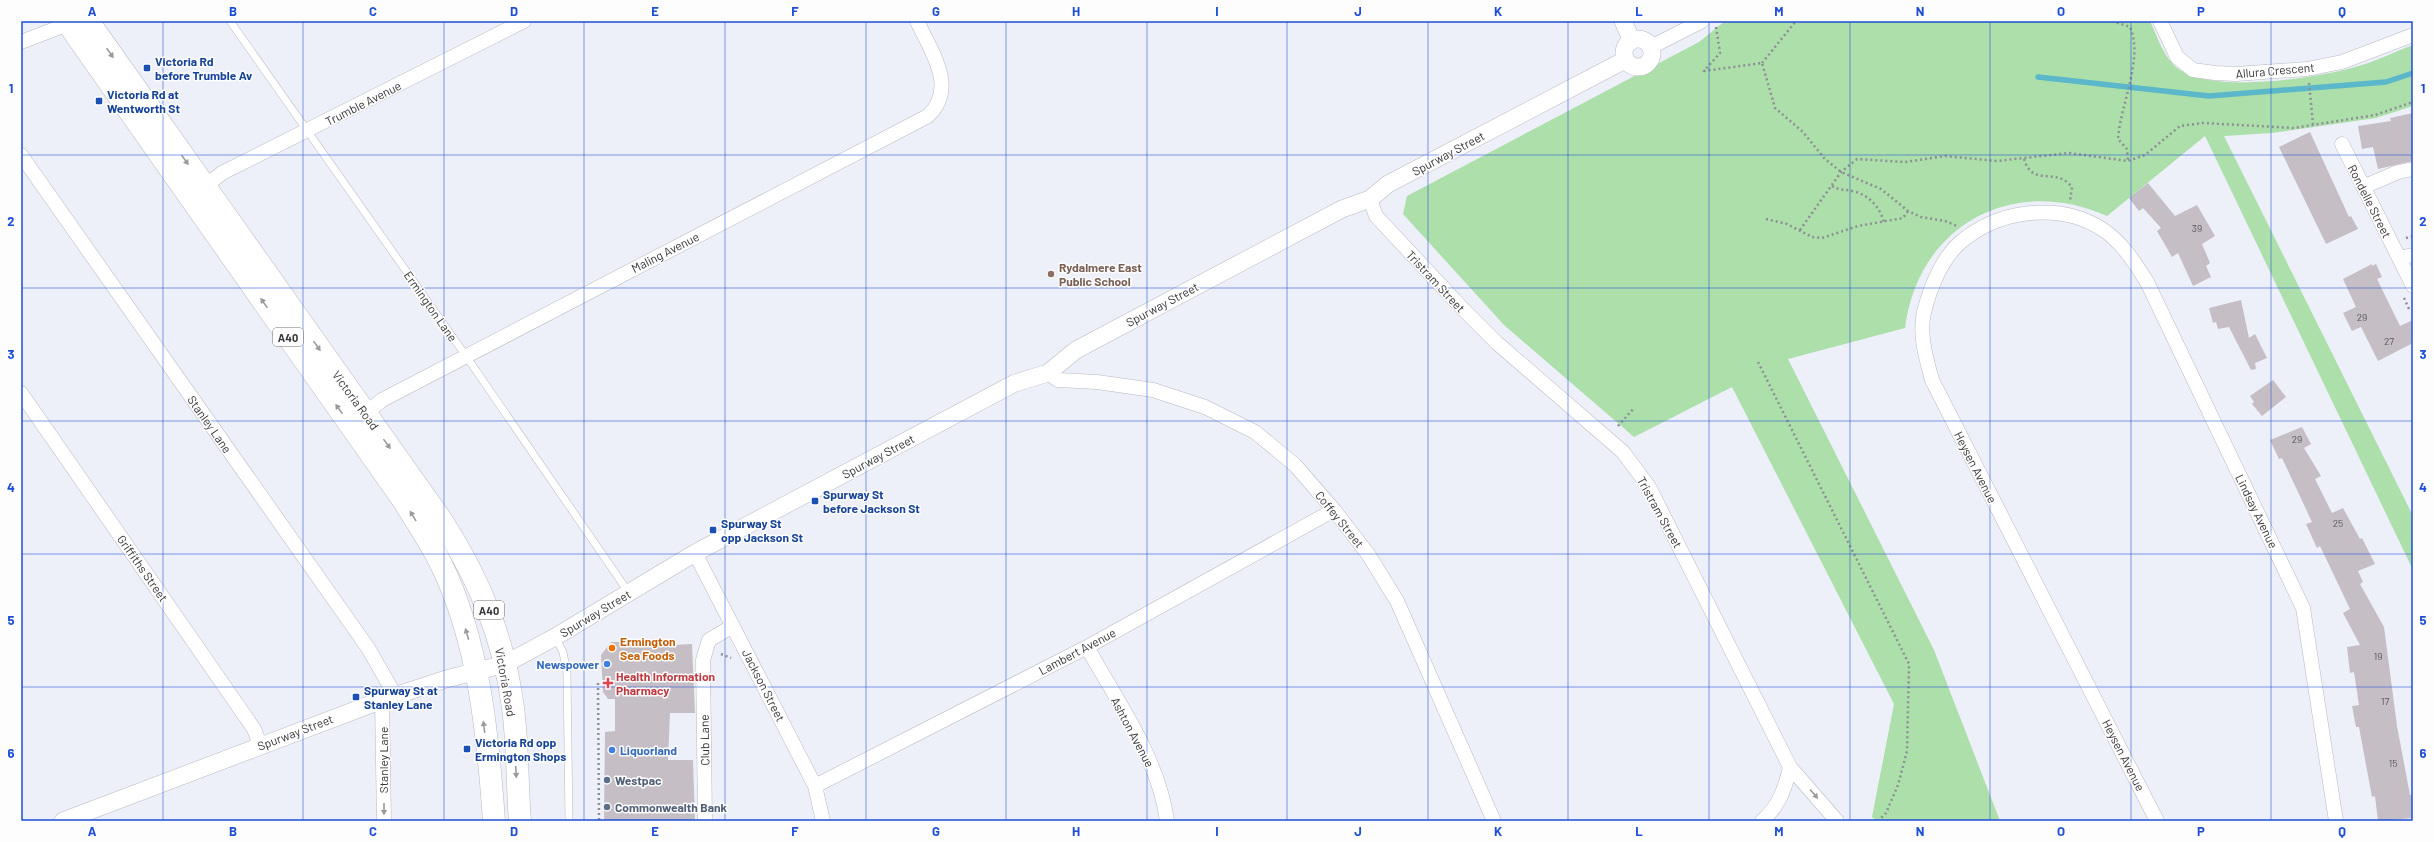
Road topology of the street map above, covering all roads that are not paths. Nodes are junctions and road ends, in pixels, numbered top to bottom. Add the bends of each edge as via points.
1 (230, 21) edge
2 (524, 21) edge
3 (917, 21) edge
4 (1623, 21) edge
5 (1702, 21) edge
6 (2160, 21) edge
7 (74, 22) edge
8 (2413, 35) edge
9 (1632, 41) junction
10 (21, 42) edge
11 (1651, 47) junction
12 (1625, 60) junction
13 (308, 131) junction
14 (2342, 144) dead end
15 (21, 155) edge
16 (2413, 169) edge
17 (2363, 186) junction
18 (204, 187) junction
19 (1370, 199) junction
20 (2102, 229) joint
21 (2413, 255) edge
22 (2399, 258) junction
23 (2413, 286) edge
24 (466, 356) junction
25 (1048, 373) junction
26 (21, 393) edge
27 (365, 414) junction
28 (1334, 510) junction
29 (696, 553) junction
30 (629, 593) junction
31 (733, 626) junction
32 (555, 637) junction
33 (1087, 647) junction
34 (505, 664) junction
35 (477, 671) junction
36 (389, 697) junction
37 (260, 745) junction
38 (1790, 767) junction
39 (815, 786) junction
40 (63, 821) edge
41 (384, 821) edge
42 (494, 821) edge
43 (520, 821) edge
44 (569, 821) edge
45 (705, 821) edge
46 (823, 821) edge
47 (1167, 821) edge
48 (1494, 821) edge
49 (1762, 821) edge
50 (1837, 821) edge
51 (2157, 821) edge
52 (2336, 821) edge

1 - 13 lane, Ermington Lane
2 - 13 street, Trumble Avenue
3 - 24 street, Maling Avenue via 942,75 941,98 928,116
4 - 9 street
5 - 11 street
6 - 8 street, Allura Crescent via 2177,57 2193,70 2215,73 2307,69 2342,62
7 - 10 street
7 -> 18 highway, Victoria Road / A40
35 -> 7 highway, Victoria Road / A40 via 454,595 441,563 405,503
9 - 11 street via 1643,40
9 - 12 street via 1627,44 1624,52
11 - 12 street via 1652,55 1647,64 1634,67
12 - 19 street, Spurway Street via 1388,184
13 - 18 street, Trumble Avenue via 222,173
13 - 24 lane, Ermington Lane
14 - 17 street, Rondelle Street
15 - 36 street, Stanley Lane via 368,648
16 - 17 street
17 - 22 street, Rondelle Street
18 -> 27 highway, Victoria Road / A40
19 - 25 street, Spurway Street via 1342,208 1076,350
19 - 38 street, Tristram Street via 1376,216 1462,308 1497,343 1623,452 1649,487
20 - 51 street, Heysen Avenue via 2069,215 2031,212 2000,220 1967,237 1952,252 1935,278 1924,313 1923,344 1932,380
20 - 52 street, Lindsay Avenue via 2129,254 2147,282 2303,608
21 - 22 street
22 - 23 street, Rondelle Street
24 - 27 street, Maling Avenue via 382,400
24 - 30 lane, Ermington Lane
25 - 28 street, Coffey Street via 1063,381 1097,382 1153,390 1205,407 1254,432 1295,465
25 - 29 street, Spurway Street via 1015,383
26 - 37 street, Griffiths Street via 254,729
27 -> 34 highway, Victoria Road / A40 via 466,558 484,595
28 - 33 street, Lambert Avenue
28 - 48 street, Coffey Street via 1368,554 1398,601
29 - 30 street, Spurway Street
29 - 31 street, Jackson Street
30 - 32 street, Spurway Street
31 - 39 street, Jackson Street
31 - 45 street, Club Lane via 709,640 703,660
32 - 34 street, Spurway Street
32 - 44 lane via 563,652 567,674
33 - 39 street, Lambert Avenue
33 - 47 street, Ashton Avenue via 1157,775
34 - 35 street, Spurway Street
34 -> 43 highway, Victoria Road / A40 via 513,709
35 - 36 street, Spurway Street
42 -> 35 highway, Victoria Road / A40
36 - 37 street, Spurway Street
36 -> 41 street, Stanley Lane
37 - 40 street, Spurway Street
38 - 49 street via 1781,798 1774,810
38 -> 50 street, Tristram Street
39 - 46 street, Jackson Street

